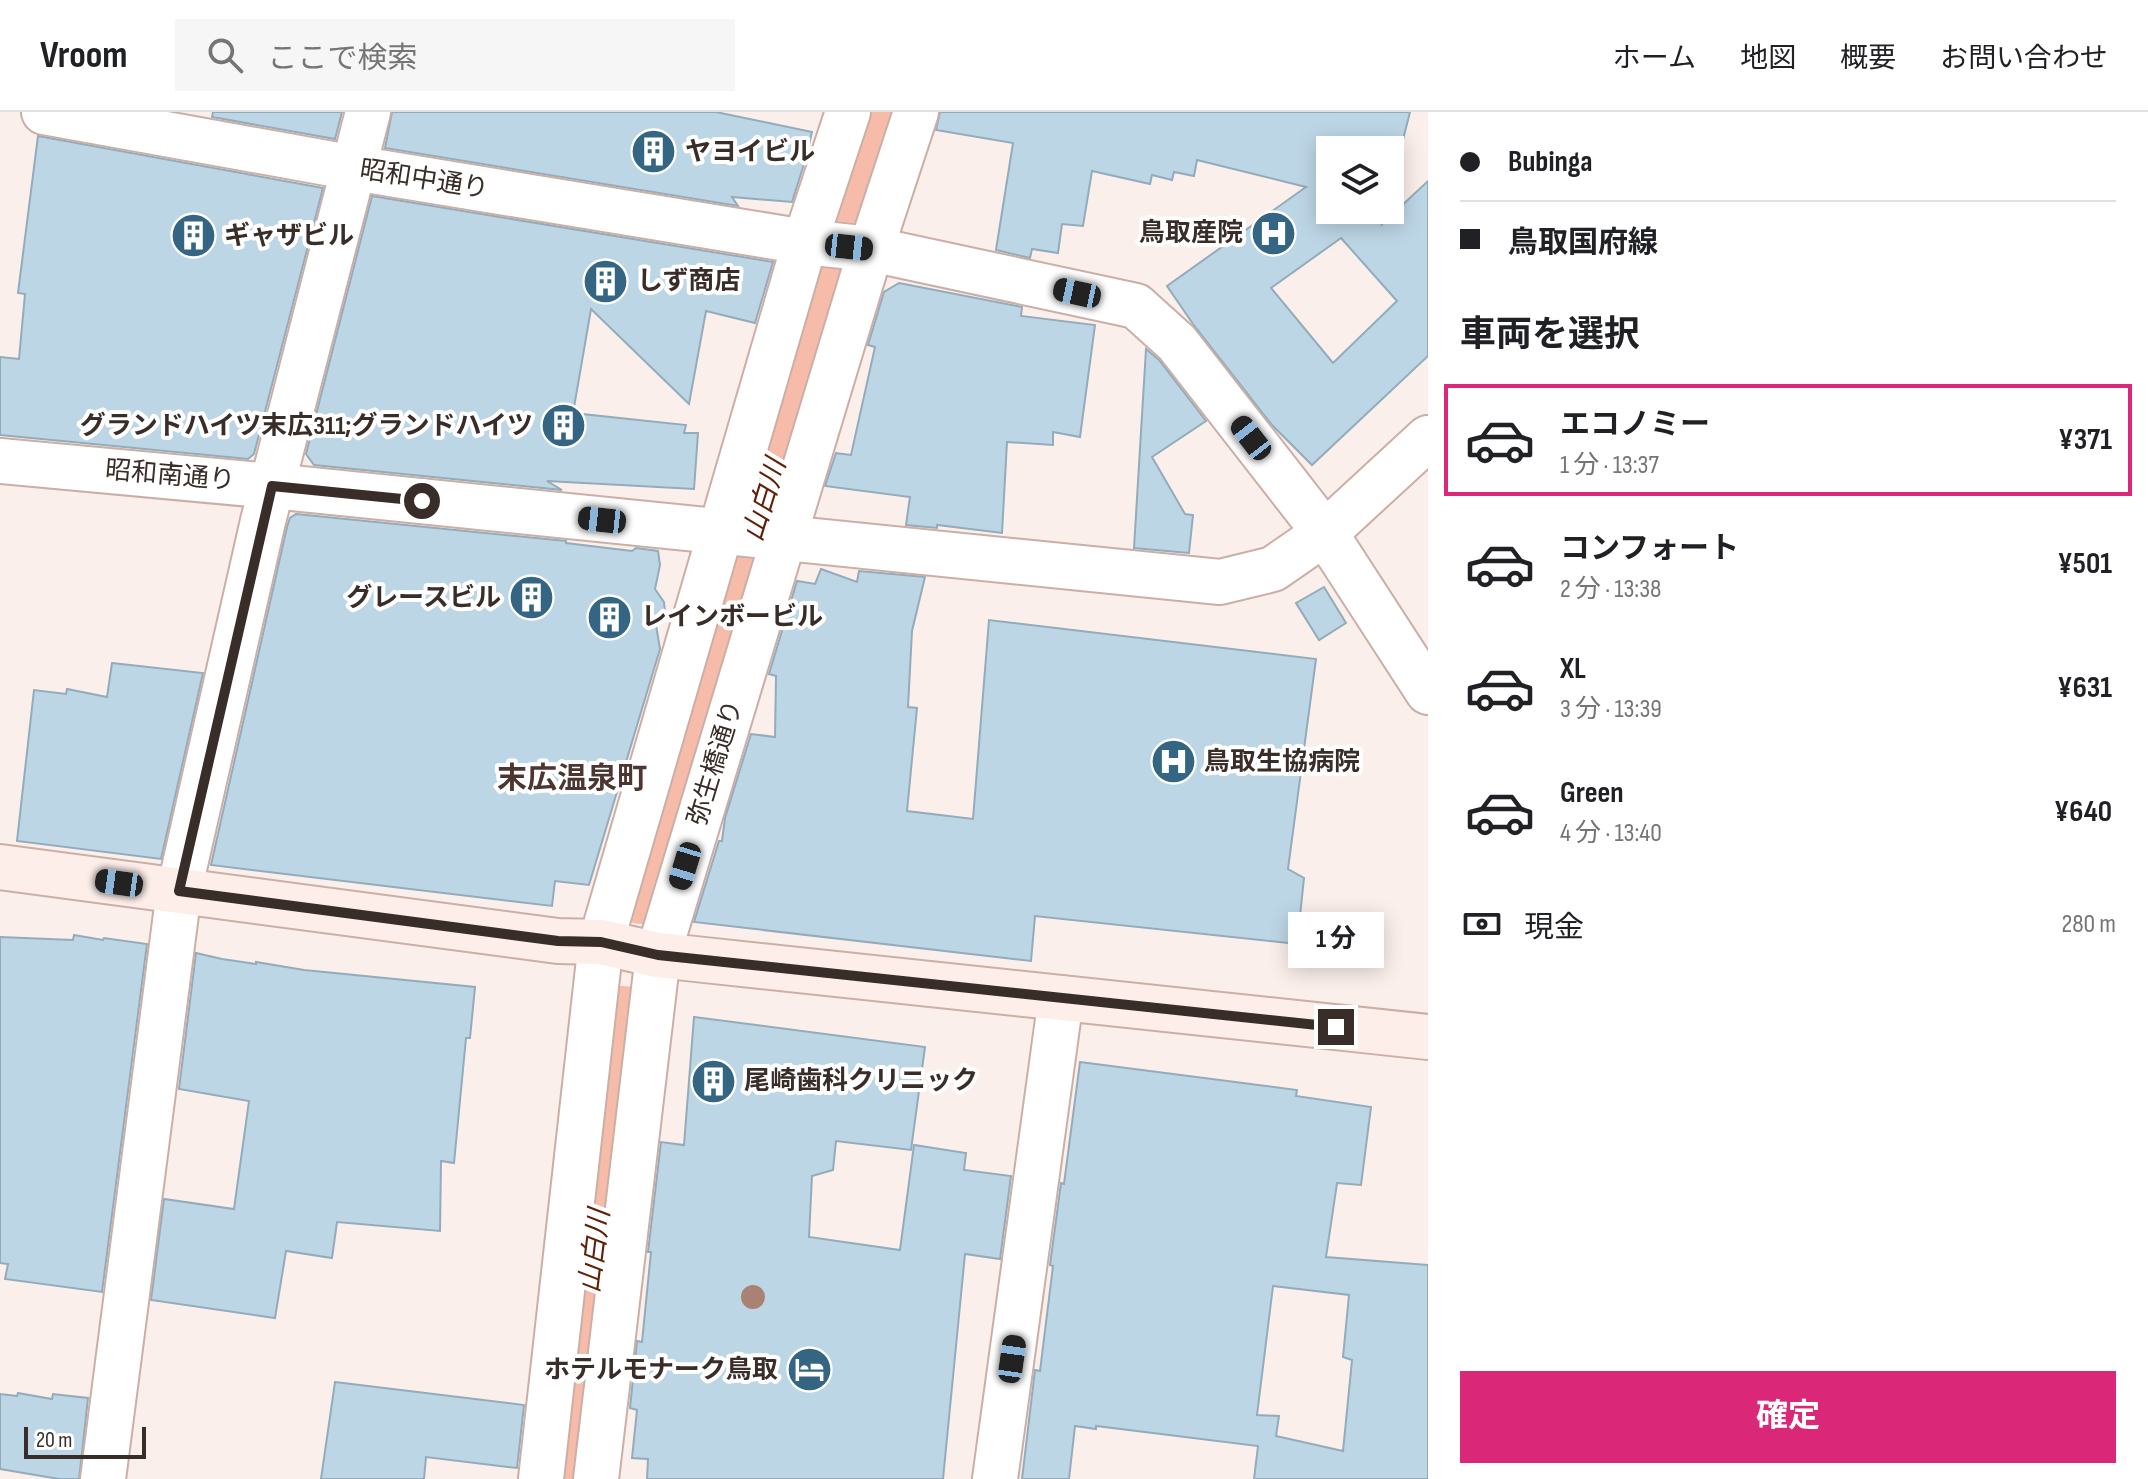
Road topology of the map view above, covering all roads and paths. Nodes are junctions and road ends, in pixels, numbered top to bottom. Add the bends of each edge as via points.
1 (44, 112) edge
2 (368, 112) edge
3 (848, 112) edge
4 (916, 112) edge
5 (354, 168) junction
6 (805, 242) junction
7 (871, 249) junction
8 (1428, 438) edge
9 (0, 461) edge
10 (272, 486) junction
11 (721, 532) junction
12 (1325, 533) junction
13 (783, 539) junction
14 (1428, 692) edge
15 (0, 867) edge
16 (179, 891) junction
17 (601, 942) junction
18 (658, 955) junction
19 (1061, 998) junction
20 (1428, 1037) edge
21 (103, 1479) edge
22 (541, 1479) edge
23 (596, 1479) edge
24 (995, 1479) edge

1 - 5 street, 昭和中通り
2 - 5 street
3 - 6 street
4 - 7 street, 弥生橋通り
5 - 6 street, 昭和中通り
5 - 10 street
6 - 7 street, 昭和中通り
6 - 11 street
7 - 12 street, 昭和中通り via 1136,306 1177,343
7 - 13 street, 弥生橋通り
8 - 12 street, 昭和南通り
9 - 10 street, 昭和南通り
10 - 11 street, 昭和南通り
10 - 16 street
11 - 13 street, 昭和南通り
11 - 17 street
12 - 13 street, 昭和南通り via 1273,569 1220,582
12 - 14 street, 昭和中通り
13 - 18 street, 弥生橋通り
15 - 16 main road
16 - 17 main road via 558,941
16 - 21 street
17 - 18 main road
17 - 22 street
18 - 19 main road
18 - 23 street, 弥生橋通り
19 - 20 main road
19 - 24 street

